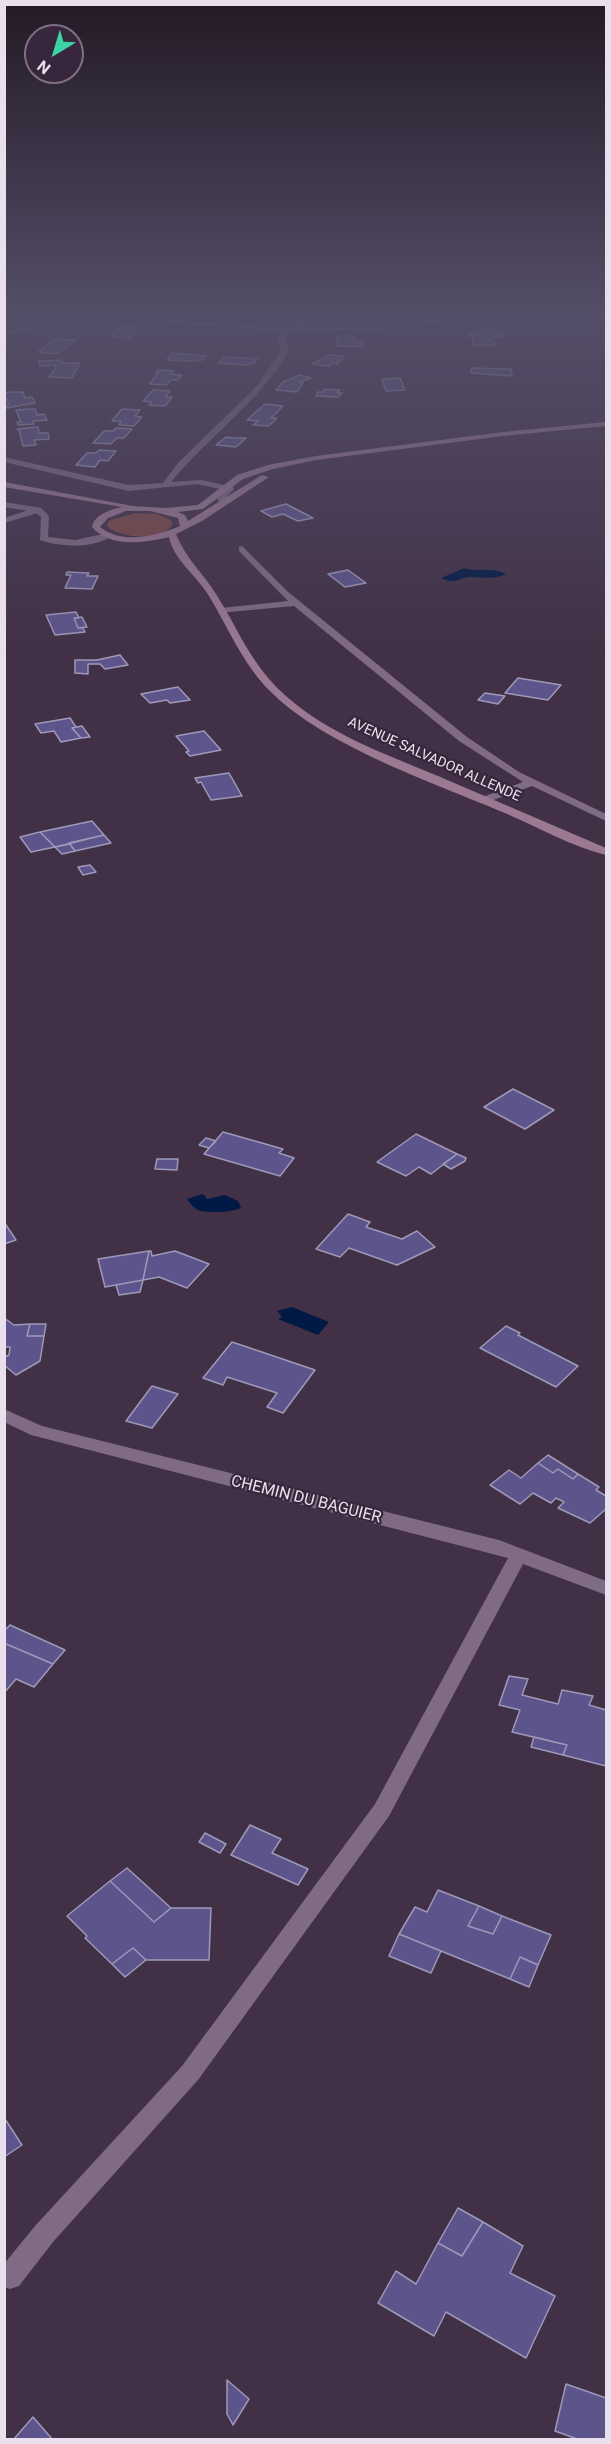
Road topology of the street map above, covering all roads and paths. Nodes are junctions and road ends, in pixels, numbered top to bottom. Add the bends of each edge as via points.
1 (218, 429) edge
2 (560, 429) edge
3 (4, 459) edge
4 (295, 463) junction
5 (4, 484) edge
6 (168, 484) junction
7 (224, 487) junction
8 (57, 492) junction
9 (224, 503) junction
10 (4, 504) edge
11 (140, 508) junction
12 (38, 510) junction
13 (165, 511) junction
14 (101, 518) junction
15 (4, 521) edge
16 (185, 526) junction
17 (173, 535) junction
18 (108, 536) junction
19 (133, 540) junction
20 (242, 549) dead end
21 (181, 557) junction
22 (296, 603) junction
23 (221, 610) junction
24 (533, 782) junction
25 (484, 800) junction
26 (606, 818) edge
27 (606, 852) edge
28 (4, 1415) edge
29 (519, 1555) junction
30 (606, 1588) edge
31 (10, 2277) dead end

1 - 6 street via 178,467
2 - 4 main road via 377,449
3 - 6 street via 129,488
4 - 7 main road via 240,477
4 - 9 main road via 246,486
5 - 8 main road
6 - 7 street via 197,482
7 - 9 street via 230,489 221,499
7 - 13 main road via 200,507
8 - 11 main road
8 - 14 main road via 87,506
9 - 16 main road
10 - 12 street
11 - 13 main road
11 - 14 main road
12 - 15 street
12 - 18 street via 45,516 43,538 64,543
13 - 16 main road via 182,517
14 - 18 main road via 96,527
16 - 17 main road
17 - 19 main road
17 - 21 main road, AVENUE SALVADOR ALLENDE
18 - 19 main road
19 - 21 main road, AVENUE SALVADOR ALLENDE
20 - 22 street
21 - 23 main road, AVENUE SALVADOR ALLENDE via 200,576
22 - 23 street
22 - 24 street via 464,739
23 - 25 main road, AVENUE SALVADOR ALLENDE via 242,649 278,693 340,735
24 - 25 street
24 - 26 street
25 - 27 main road, AVENUE SALVADOR ALLENDE
28 - 29 street, CHEMIN DU BAGUIER via 37,1431
29 - 30 street, CHEMIN DU BAGUIER
29 - 31 street via 382,1810 190,2073

